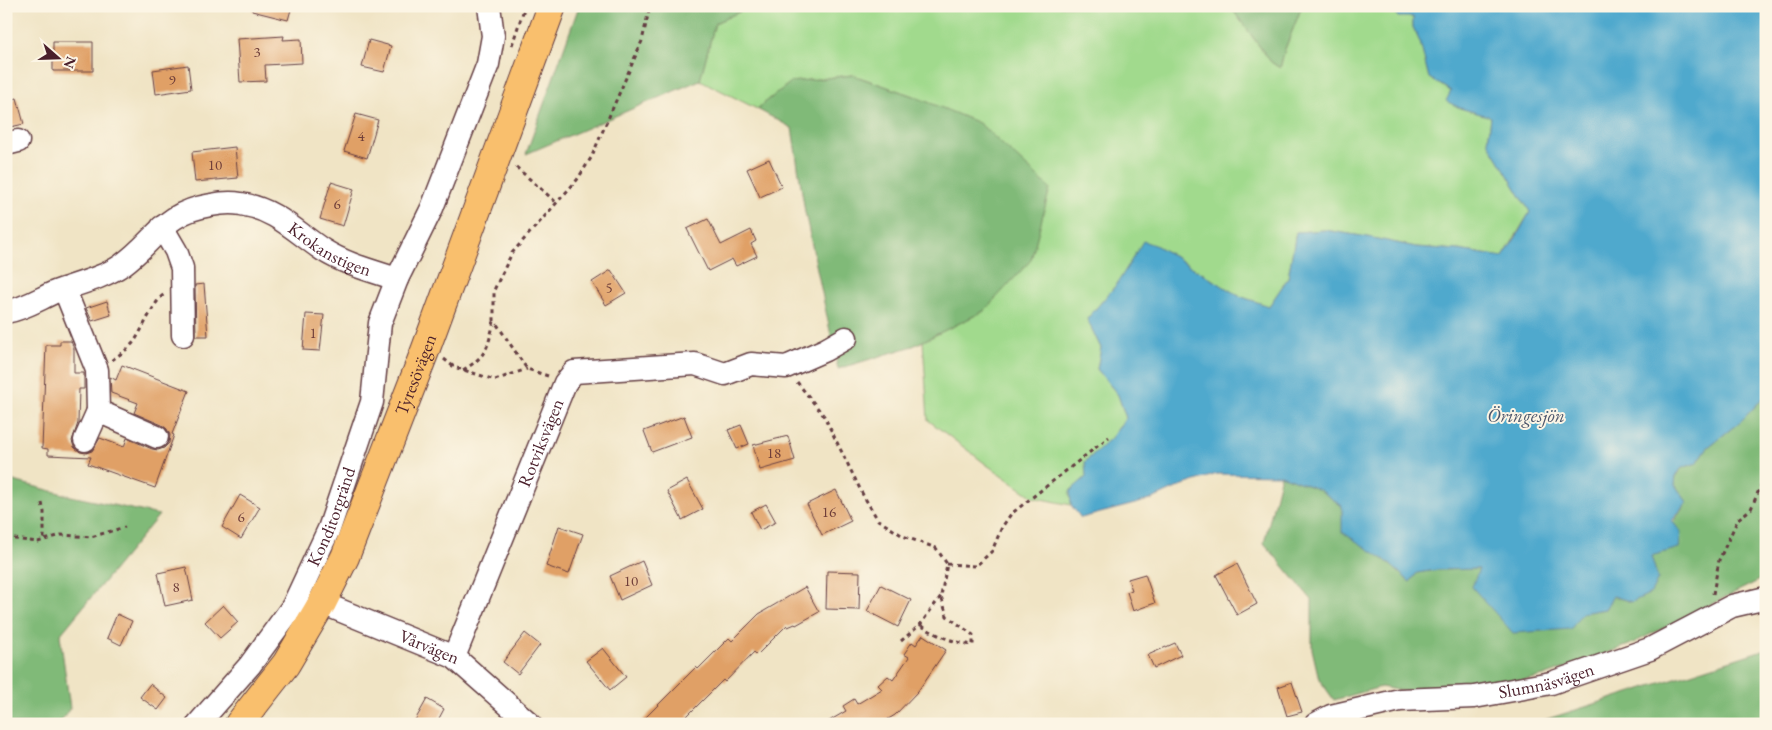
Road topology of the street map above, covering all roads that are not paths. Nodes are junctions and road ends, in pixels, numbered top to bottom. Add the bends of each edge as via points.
1 (489, 6) edge
2 (552, 6) edge
3 (162, 227) junction
4 (397, 279) junction
5 (65, 289) junction
6 (6, 312) edge
7 (183, 335) dead end
8 (846, 338) dead end
9 (98, 411) junction
10 (157, 436) dead end
11 (85, 440) dead end
12 (1766, 598) edge
13 (322, 603) junction
14 (454, 656) junction
15 (522, 721) edge
16 (198, 724) edge
17 (239, 724) edge
18 (1316, 724) edge

1 - 4 street via 493,36 488,64 432,208
2 - 13 main road, Tyresövägen via 425,351 345,557
3 - 4 street, Krokanstigen via 173,217 194,208 221,203 242,204 282,219 324,250 348,262
3 - 5 street, Krokanstigen via 121,266
3 - 7 street via 182,268
4 - 16 street, Konditorgränd via 380,323 372,402 329,529 294,606 250,665
5 - 6 street, Krokanstigen
5 - 9 street via 97,370
8 - 14 street, Rotviksvägen via 786,367 751,364 725,374 695,364 574,372 565,383
9 - 10 street
9 - 11 street
12 - 18 street, Slumnäsvägen via 1732,606 1650,649 1551,683 1474,697 1400,700 1331,716
13 - 14 street, Vårvägen
13 - 17 main road, Tyresövägen via 286,664
14 - 15 street, Vårvägen

